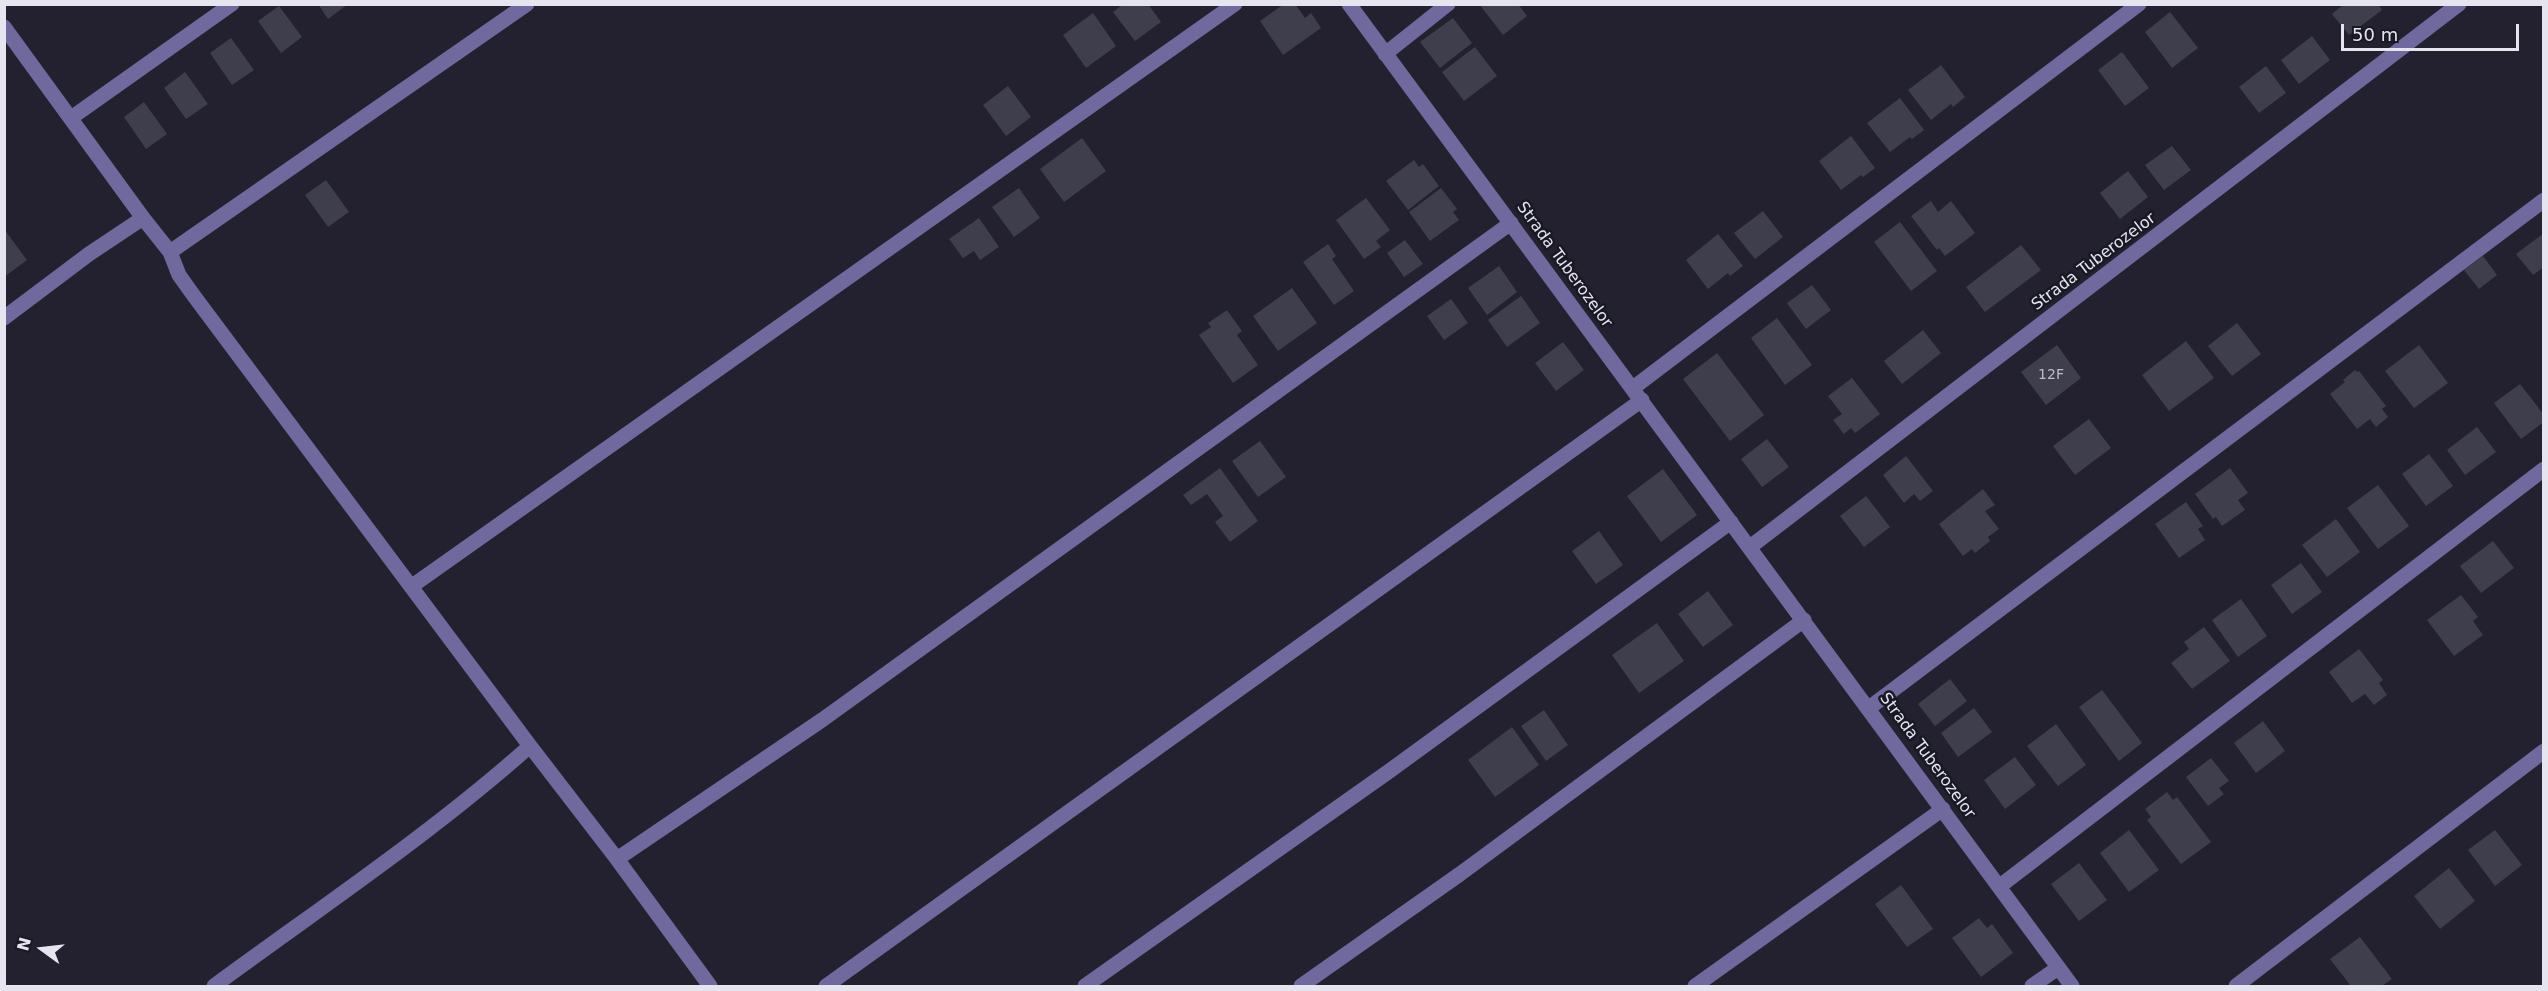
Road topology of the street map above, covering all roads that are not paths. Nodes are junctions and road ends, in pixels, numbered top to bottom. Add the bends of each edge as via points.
1 (232, 4) edge
2 (527, 4) edge
3 (1235, 4) edge
4 (1349, 4) edge
5 (1448, 4) edge
6 (2139, 4) edge
7 (2459, 4) edge
8 (4, 27) edge
9 (1386, 54) junction
10 (71, 118) junction
11 (2544, 200) edge
12 (142, 218) junction
13 (1510, 223) junction
14 (170, 252) junction
15 (4, 318) edge
16 (1637, 394) junction
17 (2544, 469) edge
18 (1731, 522) junction
19 (1750, 547) junction
20 (412, 586) junction
21 (1804, 620) junction
22 (1869, 708) junction
23 (530, 746) junction
24 (2544, 751) edge
25 (1943, 809) junction
26 (617, 859) junction
27 (2000, 886) junction
28 (2058, 968) junction
29 (214, 987) edge
30 (710, 987) edge
31 (826, 987) edge
32 (1084, 987) edge
33 (1301, 987) edge
34 (1695, 987) edge
35 (2032, 987) edge
36 (2072, 987) edge
37 (2236, 987) edge

1 - 10 street
2 - 14 street
3 - 20 street
4 - 9 street, Strada Tuberozelor
5 - 9 street
6 - 16 street
7 - 19 street, Strada Tuberozelor
8 - 10 street
9 - 13 street, Strada Tuberozelor
10 - 12 street
11 - 22 street
12 - 14 street
12 - 15 street
13 - 16 street, Strada Tuberozelor
13 - 26 street via 822,720
14 - 20 street via 179,275 194,296
16 - 18 street, Strada Tuberozelor
16 - 31 street
17 - 27 street
18 - 19 street, Strada Tuberozelor
18 - 32 street
19 - 21 street, Strada Tuberozelor
20 - 23 street
21 - 22 street, Strada Tuberozelor
21 - 33 street
22 - 25 street, Strada Tuberozelor
23 - 26 street
23 - 29 street via 421,834
24 - 37 street
25 - 27 street, Strada Tuberozelor
25 - 34 street
26 - 30 street
27 - 28 street, Strada Tuberozelor
28 - 35 street
28 - 36 street, Strada Tuberozelor

